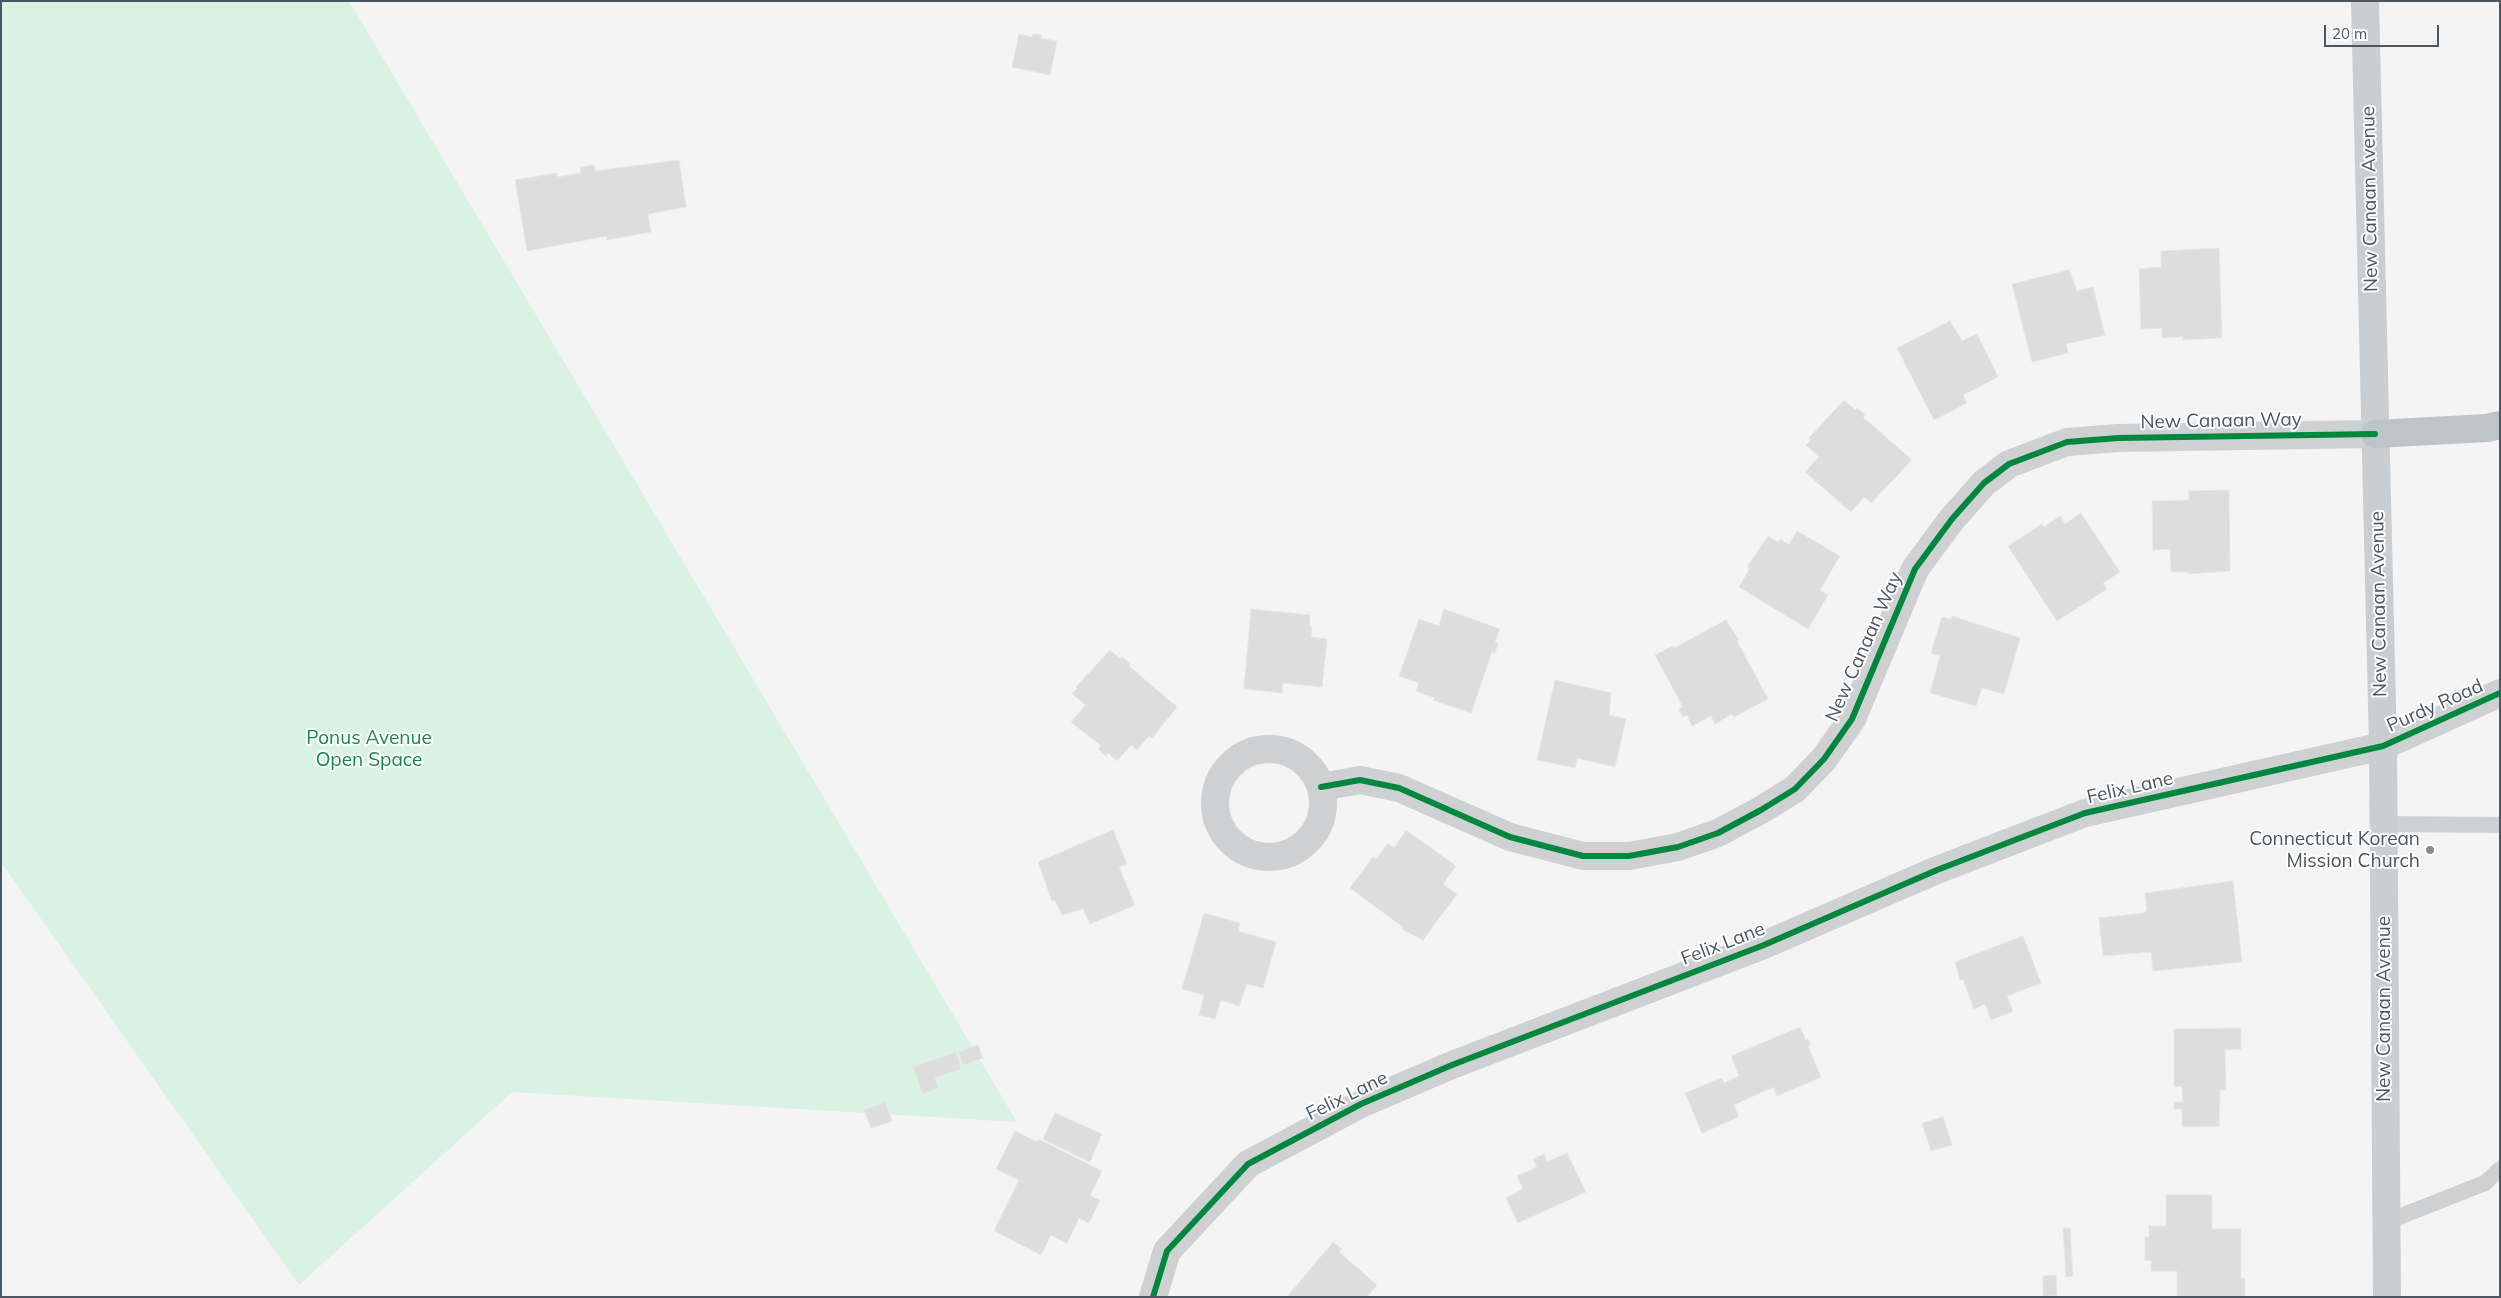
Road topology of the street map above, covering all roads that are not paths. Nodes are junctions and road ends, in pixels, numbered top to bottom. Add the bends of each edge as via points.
1 (2365, 1) edge
2 (2500, 425) edge
3 (2375, 434) junction
4 (2500, 693) edge
5 (2382, 746) junction
6 (1321, 787) dead end
7 (2383, 824) junction
8 (2500, 825) edge
9 (2500, 1169) edge
10 (2386, 1222) junction
11 (1153, 1297) edge
12 (2387, 1297) edge

1 - 3 main road, New Canaan Avenue
2 - 3 highway
3 - 5 main road, New Canaan Avenue
3 - 6 street, New Canaan Way via 2118,438 2067,442 2010,464 1984,483 1952,518 1915,569 1852,720 1824,759 1795,789 1761,810 1718,833 1678,847 1629,856 1583,856 1510,837 1399,788 1360,780
4 - 5 street, Purdy Road
5 - 7 main road, New Canaan Avenue
5 - 11 street, Felix Lane via 2085,813 1937,870 1764,945 1452,1065 1361,1104 1248,1164 1167,1251
7 - 8 lane
7 - 10 main road, New Canaan Avenue
9 - 10 lane via 2485,1183
10 - 12 main road, New Canaan Avenue

